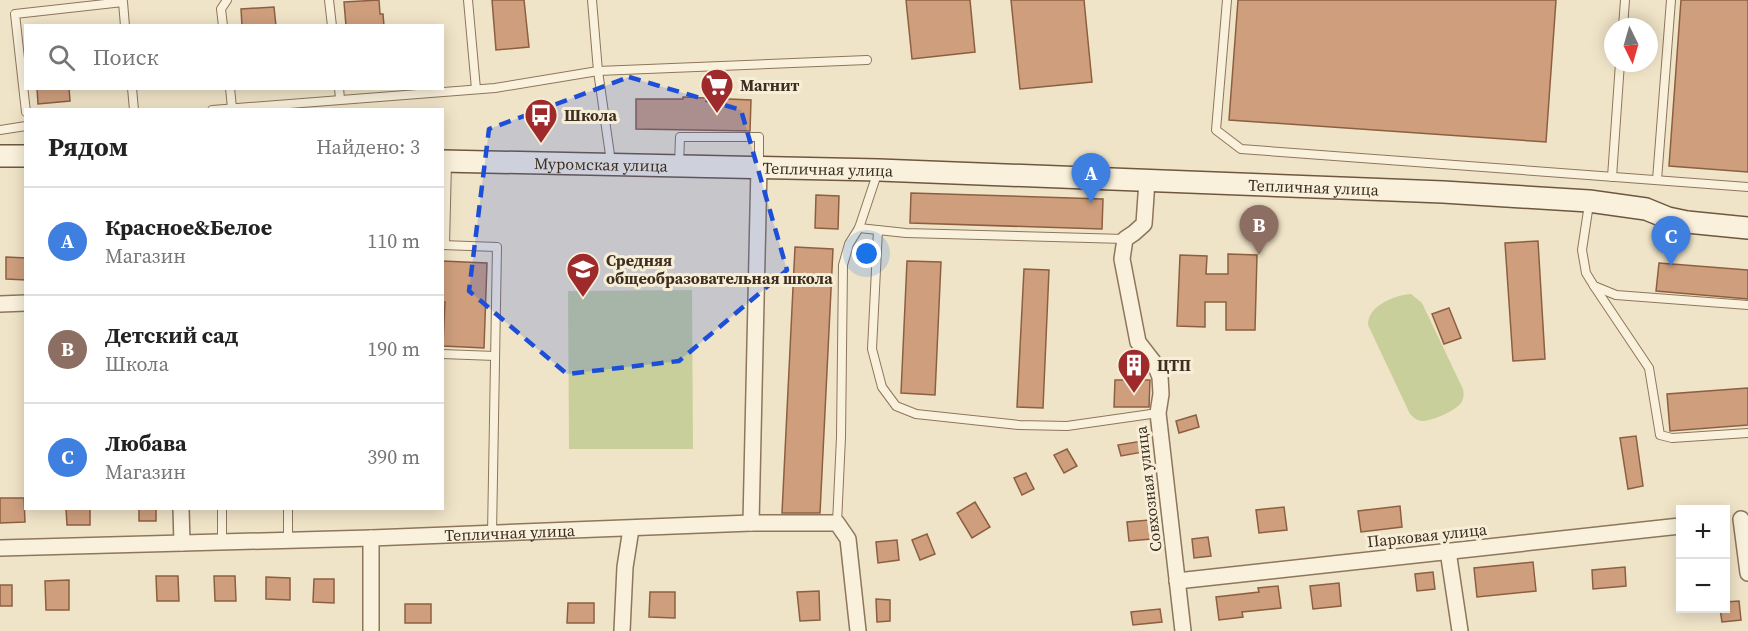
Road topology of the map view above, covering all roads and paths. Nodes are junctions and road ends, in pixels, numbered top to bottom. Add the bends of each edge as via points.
1 (227, 0) edge
2 (330, 0) edge
3 (468, 0) edge
4 (592, 0) edge
5 (1227, 0) edge
6 (1625, 0) edge
7 (1671, 0) edge
8 (1624, 18) edge
9 (125, 24) edge
10 (223, 24) edge
11 (332, 24) edge
12 (867, 60) dead end
13 (598, 70) junction
14 (1619, 72) edge
15 (476, 89) junction
16 (132, 90) edge
17 (230, 90) edge
18 (339, 90) edge
19 (340, 99) junction
20 (275, 107) edge
21 (26, 108) edge
22 (134, 108) edge
23 (232, 108) joint
24 (24, 126) edge
25 (0, 130) edge
26 (0, 156) edge
27 (24, 156) edge
28 (445, 161) edge
29 (611, 164) junction
30 (679, 165) junction
31 (759, 167) junction
32 (879, 170) junction
33 (1612, 177) junction
34 (1657, 180) junction
35 (1147, 181) junction
36 (1748, 187) edge
37 (1589, 201) junction
38 (859, 228) junction
39 (1748, 228) edge
40 (878, 230) junction
41 (1125, 239) junction
42 (444, 245) edge
43 (1594, 286) junction
44 (24, 303) edge
45 (0, 304) edge
46 (1748, 305) edge
47 (444, 354) edge
48 (495, 356) junction
49 (1158, 413) junction
50 (1748, 433) edge
51 (181, 510) edge
52 (222, 510) edge
53 (288, 510) edge
54 (1738, 520) edge
55 (751, 523) junction
56 (837, 523) junction
57 (1676, 526) edge
58 (631, 529) junction
59 (492, 534) junction
60 (371, 538) junction
61 (288, 540) junction
62 (222, 542) junction
63 (182, 543) junction
64 (0, 548) edge
65 (1448, 551) junction
66 (1748, 573) edge
67 (1177, 581) junction
68 (371, 631) edge
69 (622, 631) edge
70 (858, 631) edge
71 (1183, 631) edge
72 (1460, 631) edge

1 - 10 lane via 221,9
2 - 11 lane
3 - 15 lane
4 - 13 lane
5 - 33 lane via 1216,130 1241,149
6 - 8 lane
7 - 34 lane
9 - 21 lane via 123,2 15,14
12 - 13 lane
13 - 15 lane
13 - 29 lane
14 - 33 lane
15 - 19 lane
16 - 22 lane
17 - 23 lane
18 - 19 lane
19 - 20 lane
20 - 23 lane
24 - 25 lane
26 - 27 street
28 - 29 street, Муромская улица
28 - 42 lane
29 - 30 street, Муромская улица
30 - 31 street, Муромская улица
30 - 31 lane via 680,137 759,137
31 - 32 street, Тепличная улица
31 - 55 street, Тепличная улица
32 - 35 street, Тепличная улица
32 - 38 lane
33 - 34 lane
34 - 36 lane
35 - 37 street, Тепличная улица
35 - 41 street via 1144,224
37 - 39 street, Тепличная улица via 1646,209 1687,222
37 - 43 lane via 1582,250 1586,273
38 - 40 lane
38 - 56 lane via 843,265
40 - 41 lane
40 - 49 lane via 872,349 882,387 896,406 916,414 1019,425 1067,426
41 - 49 street, Совхозная улица via 1122,260 1138,342 1160,377
42 - 48 lane via 496,247
43 - 46 lane via 1616,295
43 - 50 lane via 1649,368 1660,435 1672,438
44 - 45 street
47 - 48 lane
48 - 59 lane
49 - 67 street, Совхозная улица
51 - 63 street
52 - 62 lane
53 - 61 lane
54 - 66 street
55 - 56 street
55 - 58 street, Тепличная улица
56 - 70 street via 848,539
57 - 65 street, Парковая улица
58 - 59 street, Тепличная улица
58 - 69 street
59 - 60 street, Тепличная улица
60 - 61 street, Тепличная улица
60 - 68 street
61 - 62 street, Тепличная улица
62 - 63 street, Тепличная улица
63 - 64 street, Тепличная улица
65 - 67 street, Парковая улица
65 - 72 street
67 - 71 street, Совхозная улица

